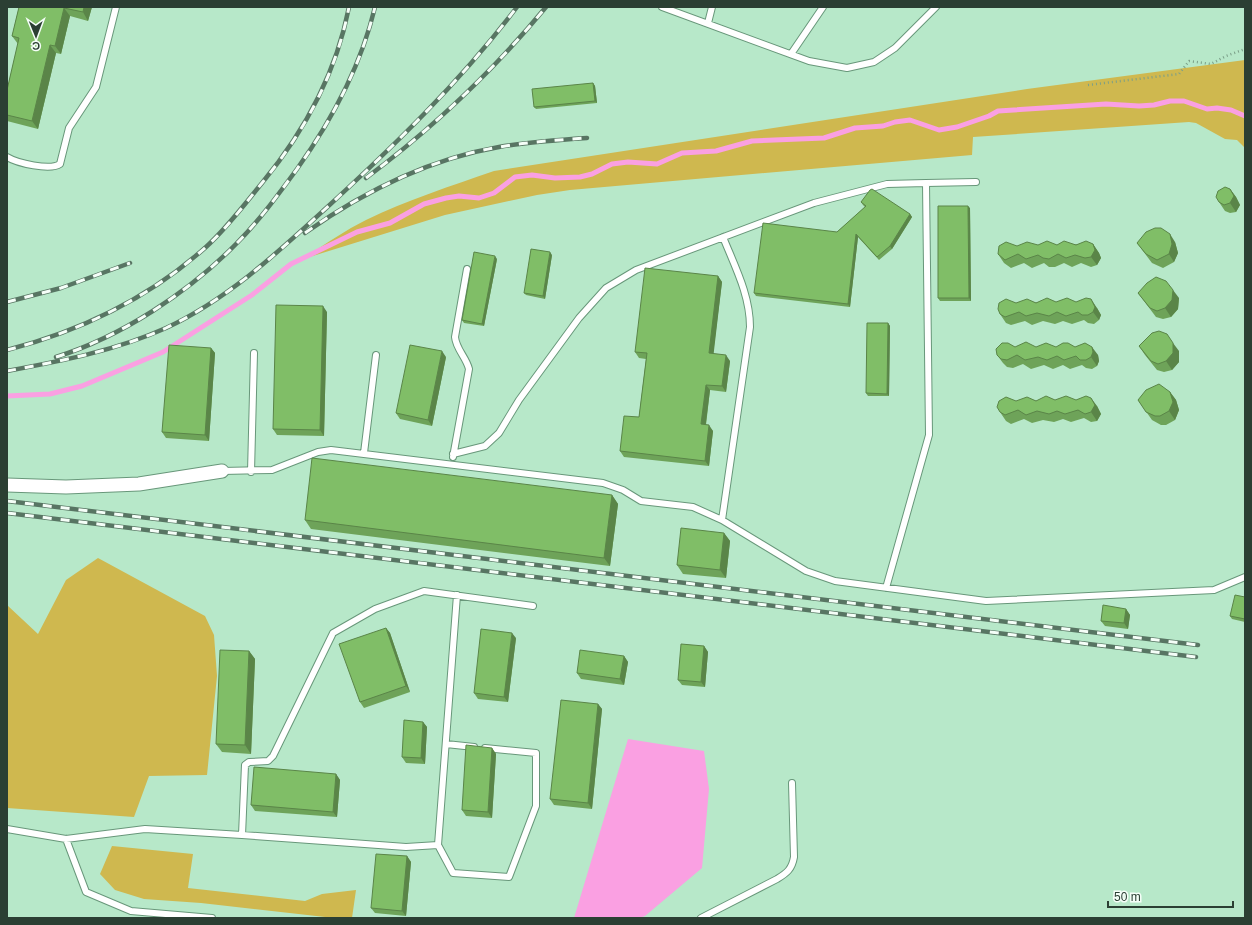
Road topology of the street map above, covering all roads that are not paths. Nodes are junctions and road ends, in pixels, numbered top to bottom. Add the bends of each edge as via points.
1 (116, 7) edge
2 (662, 7) edge
3 (712, 7) edge
4 (823, 7) edge
5 (936, 7) edge
6 (708, 23) junction
7 (791, 54) junction
8 (7, 157) edge
9 (976, 182) dead end
10 (926, 183) junction
11 (723, 237) junction
12 (467, 269) dead end
13 (254, 353) dead end
14 (376, 355) dead end
15 (364, 453) junction
16 (453, 454) junction
17 (451, 464) junction
18 (222, 471) joint
19 (251, 472) junction
20 (7, 485) edge
21 (722, 520) junction
22 (1245, 577) edge
23 (886, 588) junction
24 (457, 595) junction
25 (533, 606) dead end
26 (446, 744) junction
27 (792, 783) dead end
28 (7, 829) edge
29 (242, 835) junction
30 (66, 838) junction
31 (438, 845) junction
32 (212, 918) edge
33 (701, 918) edge

1 - 8 lane via 96,87 69,128 60,164 55,168 46,168
2 - 6 lane
3 - 6 lane
4 - 7 lane
5 - 7 lane via 895,48 874,62 847,68 809,61
6 - 7 lane
9 - 10 lane
10 - 11 lane via 887,184 821,201
10 - 23 lane via 929,435
11 - 16 lane via 636,270 606,288 579,318 519,400 499,433 485,446
11 - 21 lane via 746,294 750,327
12 - 16 lane via 455,337 469,369
13 - 19 lane
14 - 15 lane
15 - 17 lane
15 - 19 lane via 331,450 318,452 272,470
16 - 17 lane
17 - 21 lane via 603,483 623,490 641,501 693,508
18 - 19 lane
18 - 20 street via 123,484 66,487
21 - 23 lane via 806,571 835,582
22 - 23 lane via 1214,590 986,601
24 - 25 lane
24 - 26 lane
24 - 29 lane via 424,591 375,609 333,633 273,756 268,761 249,762 245,765
26 - 31 lane
26 - 31 lane via 536,753 536,806 509,877 453,873
27 - 33 lane via 792,866 786,874
28 - 30 lane
29 - 30 lane via 145,829
29 - 31 lane via 406,847
30 - 32 lane via 86,892 131,910

